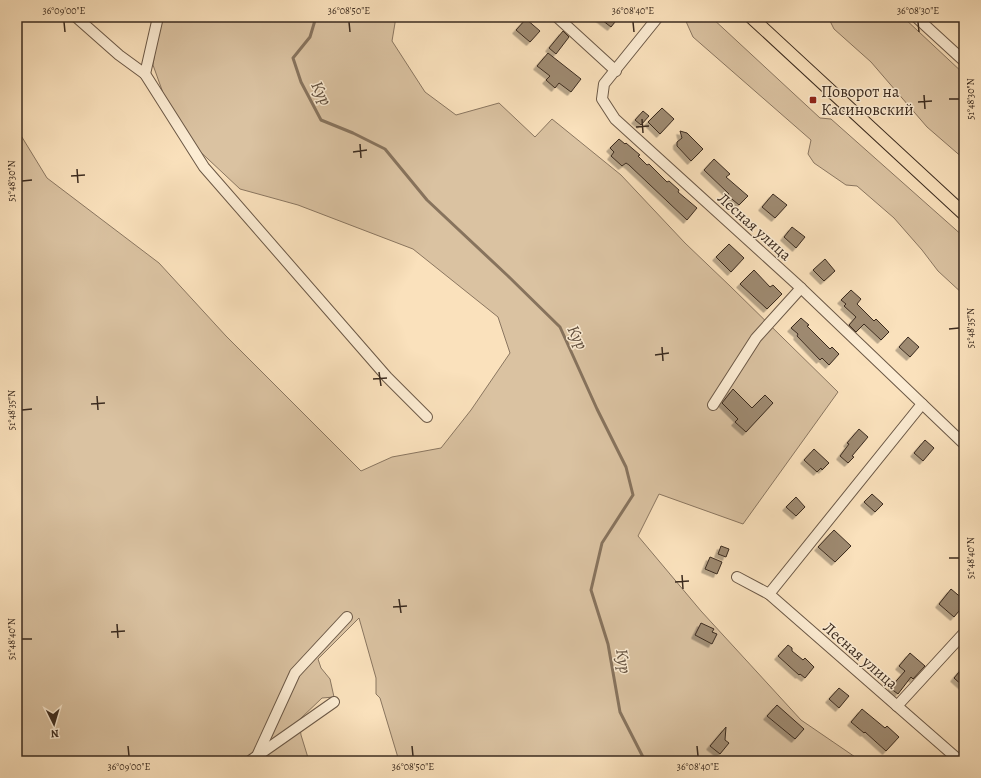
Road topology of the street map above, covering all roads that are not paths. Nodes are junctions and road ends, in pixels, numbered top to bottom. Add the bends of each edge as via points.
1 (76, 17) edge
2 (158, 17) edge
3 (557, 17) edge
4 (658, 17) edge
5 (751, 17) edge
6 (916, 17) edge
7 (964, 61) edge
8 (616, 71) junction
9 (146, 74) junction
10 (964, 214) edge
11 (801, 288) junction
12 (922, 404) junction
13 (713, 405) dead end
14 (427, 417) dead end
15 (964, 444) edge
16 (737, 577) dead end
17 (769, 594) junction
18 (347, 617) dead end
19 (964, 633) edge
20 (334, 702) dead end
21 (897, 706) junction
22 (254, 758) edge
23 (960, 761) edge

1 - 9 street
2 - 9 street
3 - 8 street
4 - 8 street, Лесная улица
5 - 10 main road
6 - 7 street
8 - 11 street, Лесная улица via 604,84 602,99 615,119
9 - 14 street via 204,167 387,377
11 - 12 street, Лесная улица
11 - 13 street via 756,338
12 - 15 street, Лесная улица
12 - 17 street
16 - 17 street, Лесная улица
17 - 21 street, Лесная улица
18 - 22 street via 295,673
19 - 21 street
20 - 22 street
21 - 23 street, Лесная улица

